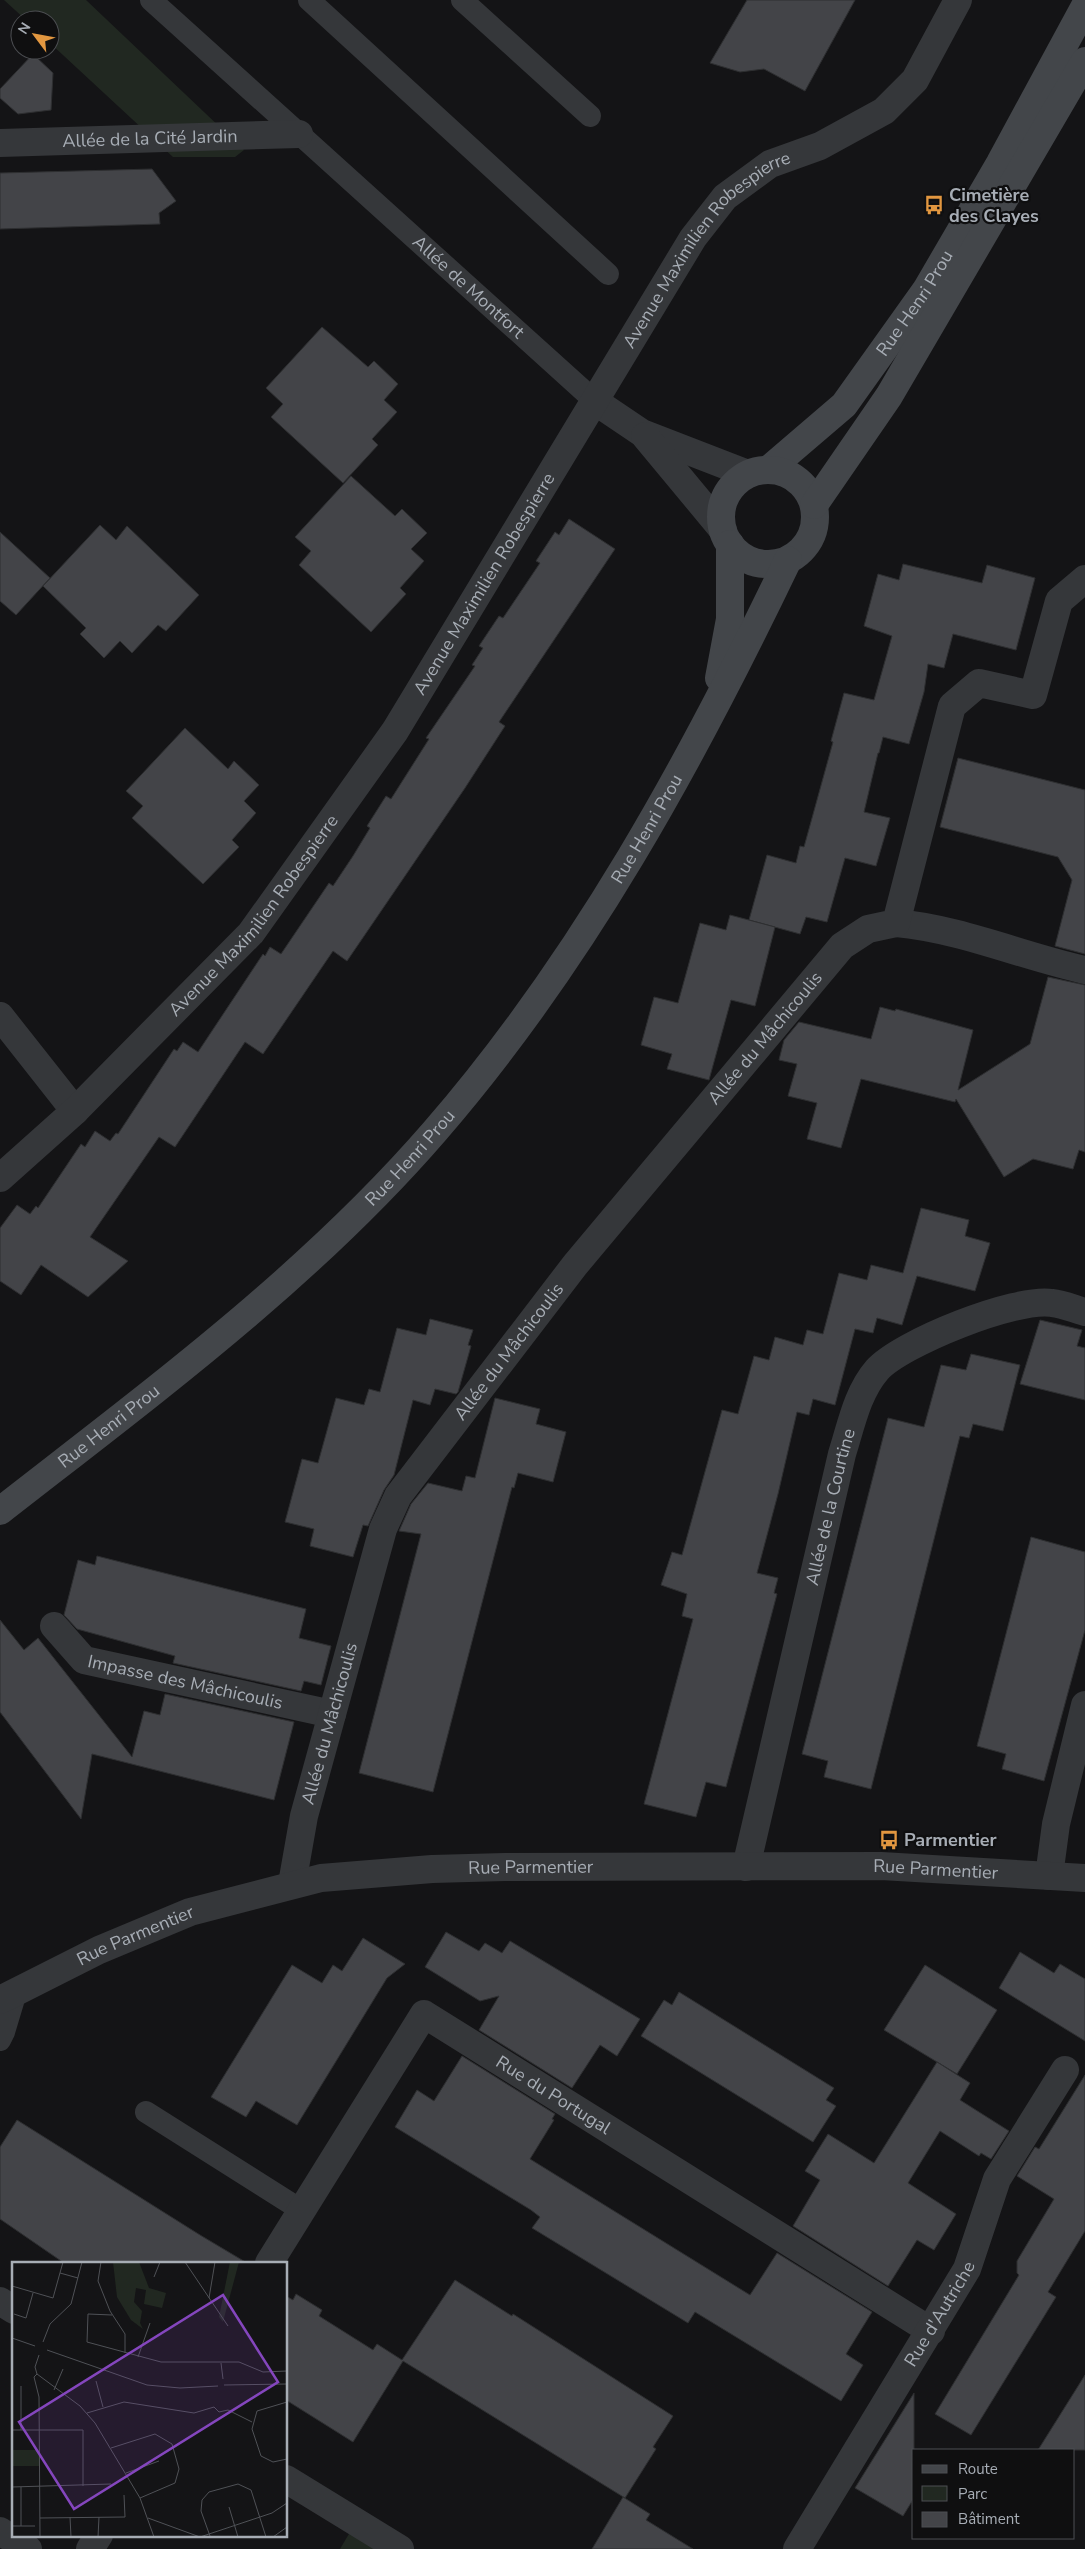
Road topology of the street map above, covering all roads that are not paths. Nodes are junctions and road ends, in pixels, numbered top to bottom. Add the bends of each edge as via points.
1 (151, 0) edge
2 (309, 0) edge
3 (463, 0) edge
4 (958, 0) edge
5 (1085, 6) edge
6 (1085, 60) edge
7 (590, 116) dead end
8 (299, 134) junction
9 (0, 142) edge
10 (608, 274) dead end
11 (596, 402) junction
12 (642, 433) junction
13 (758, 472) junction
14 (814, 504) junction
15 (726, 537) junction
16 (788, 560) junction
17 (1085, 579) edge
18 (714, 709) junction
19 (896, 923) junction
20 (1085, 970) edge
21 (0, 1016) edge
22 (75, 1111) junction
23 (0, 1178) edge
24 (1085, 1312) edge
25 (0, 1511) edge
26 (54, 1626) dead end
27 (1085, 1705) edge
28 (332, 1714) junction
29 (746, 1867) junction
30 (1049, 1876) junction
31 (1085, 1878) edge
32 (292, 1884) junction
33 (8, 1996) edge
34 (0, 2040) edge
35 (1065, 2070) dead end
36 (146, 2112) dead end
37 (301, 2210) junction
38 (270, 2262) edge
39 (0, 2301) edge
40 (12, 2309) edge
41 (931, 2331) junction
42 (288, 2480) edge
43 (0, 2531) edge
44 (98, 2536) edge
45 (28, 2549) edge
46 (90, 2549) edge
47 (400, 2549) edge
48 (797, 2549) edge

1 - 8 lane, Allée de Montfort
2 - 10 lane
3 - 7 lane
4 - 11 street, Avenue Maximilien Robespierre via 915,80 884,111 820,146 770,164 725,197 693,238
5 - 13 street, Rue Henri Prou via 1000,163 926,290 844,406
6 - 14 street, Rue Henri Prou via 889,396
8 - 9 street, Allée de la Cité Jardin
8 - 11 lane, Allée de Montfort
11 - 12 street, Allée de Montfort
11 - 22 street, Avenue Maximilien Robespierre via 395,731 251,933
12 - 13 street, Allée de Montfort
12 - 15 street, Allée de Montfort
13 - 14 street via 783,472 797,480
13 - 15 street via 737,482 728,492 721,516
14 - 16 street via 814,531 799,552
15 - 16 street via 741,556 756,562 772,564
15 - 18 street, Rue Henri Prou via 730,618
16 - 18 street, Rue Henri Prou
17 - 19 street via 1059,601 1032,695 979,683 952,706
18 - 25 street, Rue Henri Prou via 672,787 593,918 501,1052 434,1132 377,1193 277,1289
19 - 20 street, Allée du Mâchicoulis via 929,926
19 - 28 street, Allée du Mâchicoulis via 868,929 842,946 575,1265 398,1496 383,1529
21 - 22 street
22 - 23 street, Avenue Maximilien Robespierre
24 - 29 street, Allée de la Courtine via 1051,1302 1016,1306 962,1324 905,1349 877,1370 861,1395 842,1454
26 - 28 street, Impasse des Mâchicoulis via 84,1660
27 - 30 street via 1056,1824
28 - 32 street, Allée du Mâchicoulis via 304,1816
29 - 30 street, Rue Parmentier via 881,1866
29 - 32 street, Rue Parmentier via 432,1869 320,1878
30 - 31 street, Rue Parmentier
32 - 33 street, Rue Parmentier via 190,1912 99,1950
33 - 34 lane
35 - 41 street, Rue d'Autriche via 997,2179 967,2269
36 - 37 lane
37 - 38 street, Rue du Portugal
37 - 41 street, Rue du Portugal via 424,2014
39 - 40 street
41 - 48 street, Rue d'Autriche
42 - 47 street
43 - 45 street
44 - 46 street

